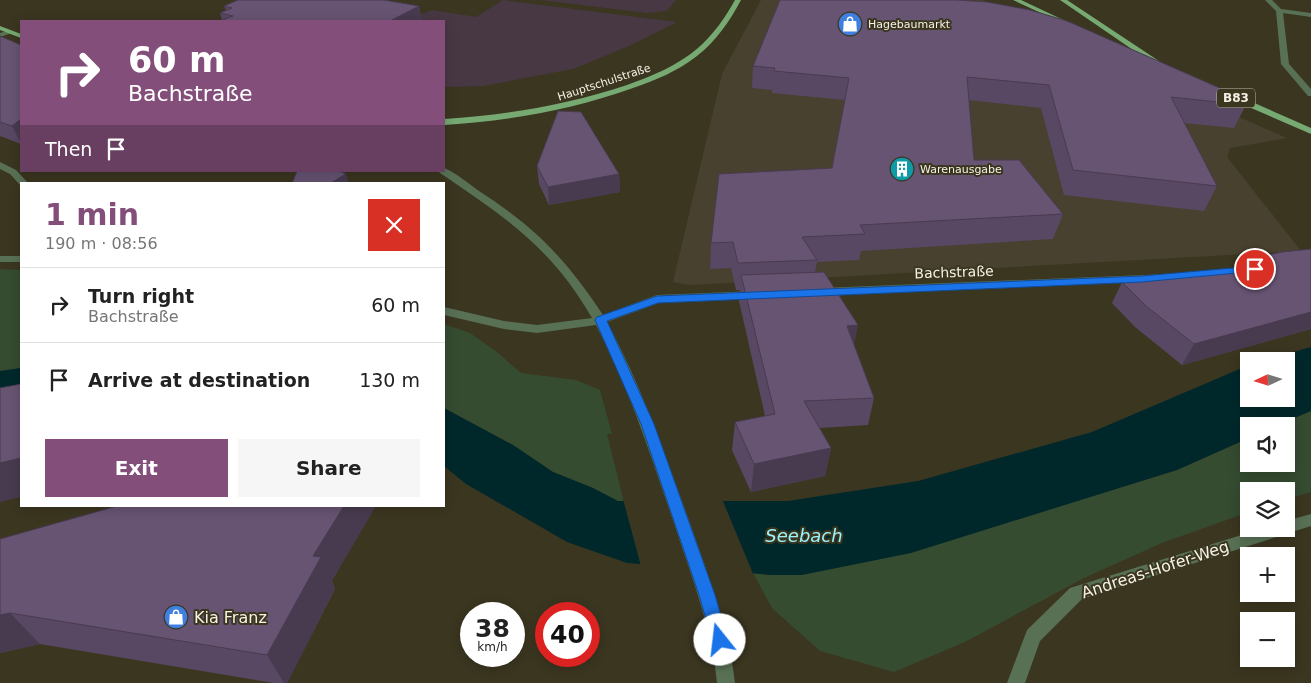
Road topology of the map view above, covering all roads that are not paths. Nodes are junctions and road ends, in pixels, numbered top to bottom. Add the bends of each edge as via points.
1 (738, 0) edge
2 (1016, 0) edge
3 (1063, 0) edge
4 (1268, 0) edge
5 (1279, 11) junction
6 (1311, 15) edge
7 (0, 28) edge
8 (1077, 28) edge
9 (10, 32) junction
10 (0, 35) edge
11 (20, 36) edge
12 (1112, 43) edge
13 (1161, 65) junction
14 (1170, 69) edge
15 (1223, 92) edge
16 (1311, 94) edge
17 (445, 122) edge
18 (1311, 131) edge
19 (0, 165) edge
20 (444, 172) edge
21 (22, 182) edge
22 (0, 259) edge
23 (20, 259) edge
24 (1182, 276) edge
25 (806, 293) edge
26 (766, 294) edge
27 (445, 311) edge
28 (601, 320) junction
29 (1311, 520) edge
30 (1295, 525) edge
31 (1256, 537) edge
32 (726, 683) edge
33 (1016, 683) edge

1 - 17 main road, Hauptschulstraße via 712,39 693,57 658,77 555,109
2 - 8 main road
3 - 13 main road
4 - 5 street
5 - 6 street
5 - 16 street via 1284,64
7 - 9 main road
9 - 10 street
9 - 11 main road
12 - 13 main road
13 - 14 main road
15 - 18 main road, B83
19 - 21 street via 14,172
20 - 28 street via 516,221 553,254
22 - 23 street
24 - 25 street, Bachstraße
26 - 28 street via 657,299
27 - 28 street via 537,329
28 - 32 street via 647,424 707,595 724,656
29 - 30 street
31 - 33 street, Andreas-Hofer-Weg via 1076,593 1033,636

